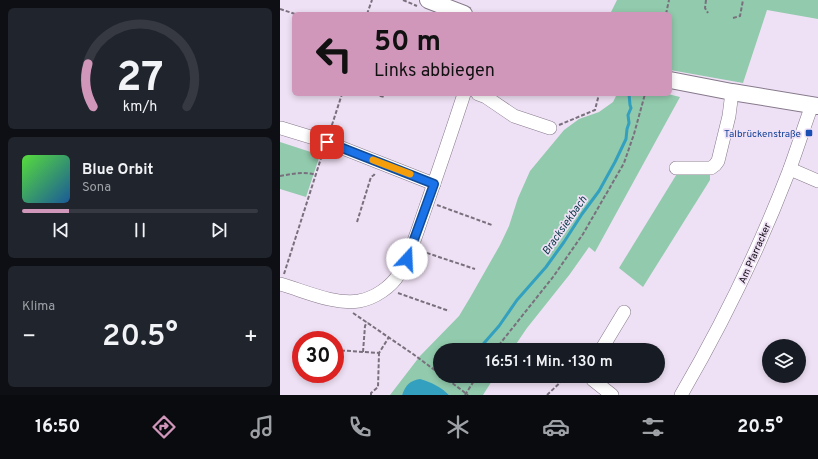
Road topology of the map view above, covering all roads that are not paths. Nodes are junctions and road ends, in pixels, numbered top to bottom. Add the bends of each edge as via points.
1 (428, 0) edge
2 (459, 12) edge
3 (672, 80) edge
4 (732, 92) junction
5 (463, 96) edge
6 (483, 96) edge
7 (815, 106) edge
8 (281, 128) dead end
9 (550, 128) road end
10 (676, 168) dead end
11 (790, 169) junction
12 (818, 181) edge
13 (434, 184) junction
14 (280, 284) edge
15 (624, 312) dead end
16 (605, 343) edge
17 (597, 383) edge
18 (612, 395) edge
19 (680, 395) edge

1 - 2 main road
3 - 4 main road
4 - 7 main road
4 - 10 street via 718,161 711,168
5 - 13 street
6 - 9 street via 514,116
7 - 11 street, Am Pfarracker
8 - 13 street via 327,142
11 - 12 street
11 - 19 street, Am Pfarracker via 732,301
13 - 14 street via 407,259 398,276 386,289 361,301 348,302 334,301
15 - 16 street
17 - 18 street

